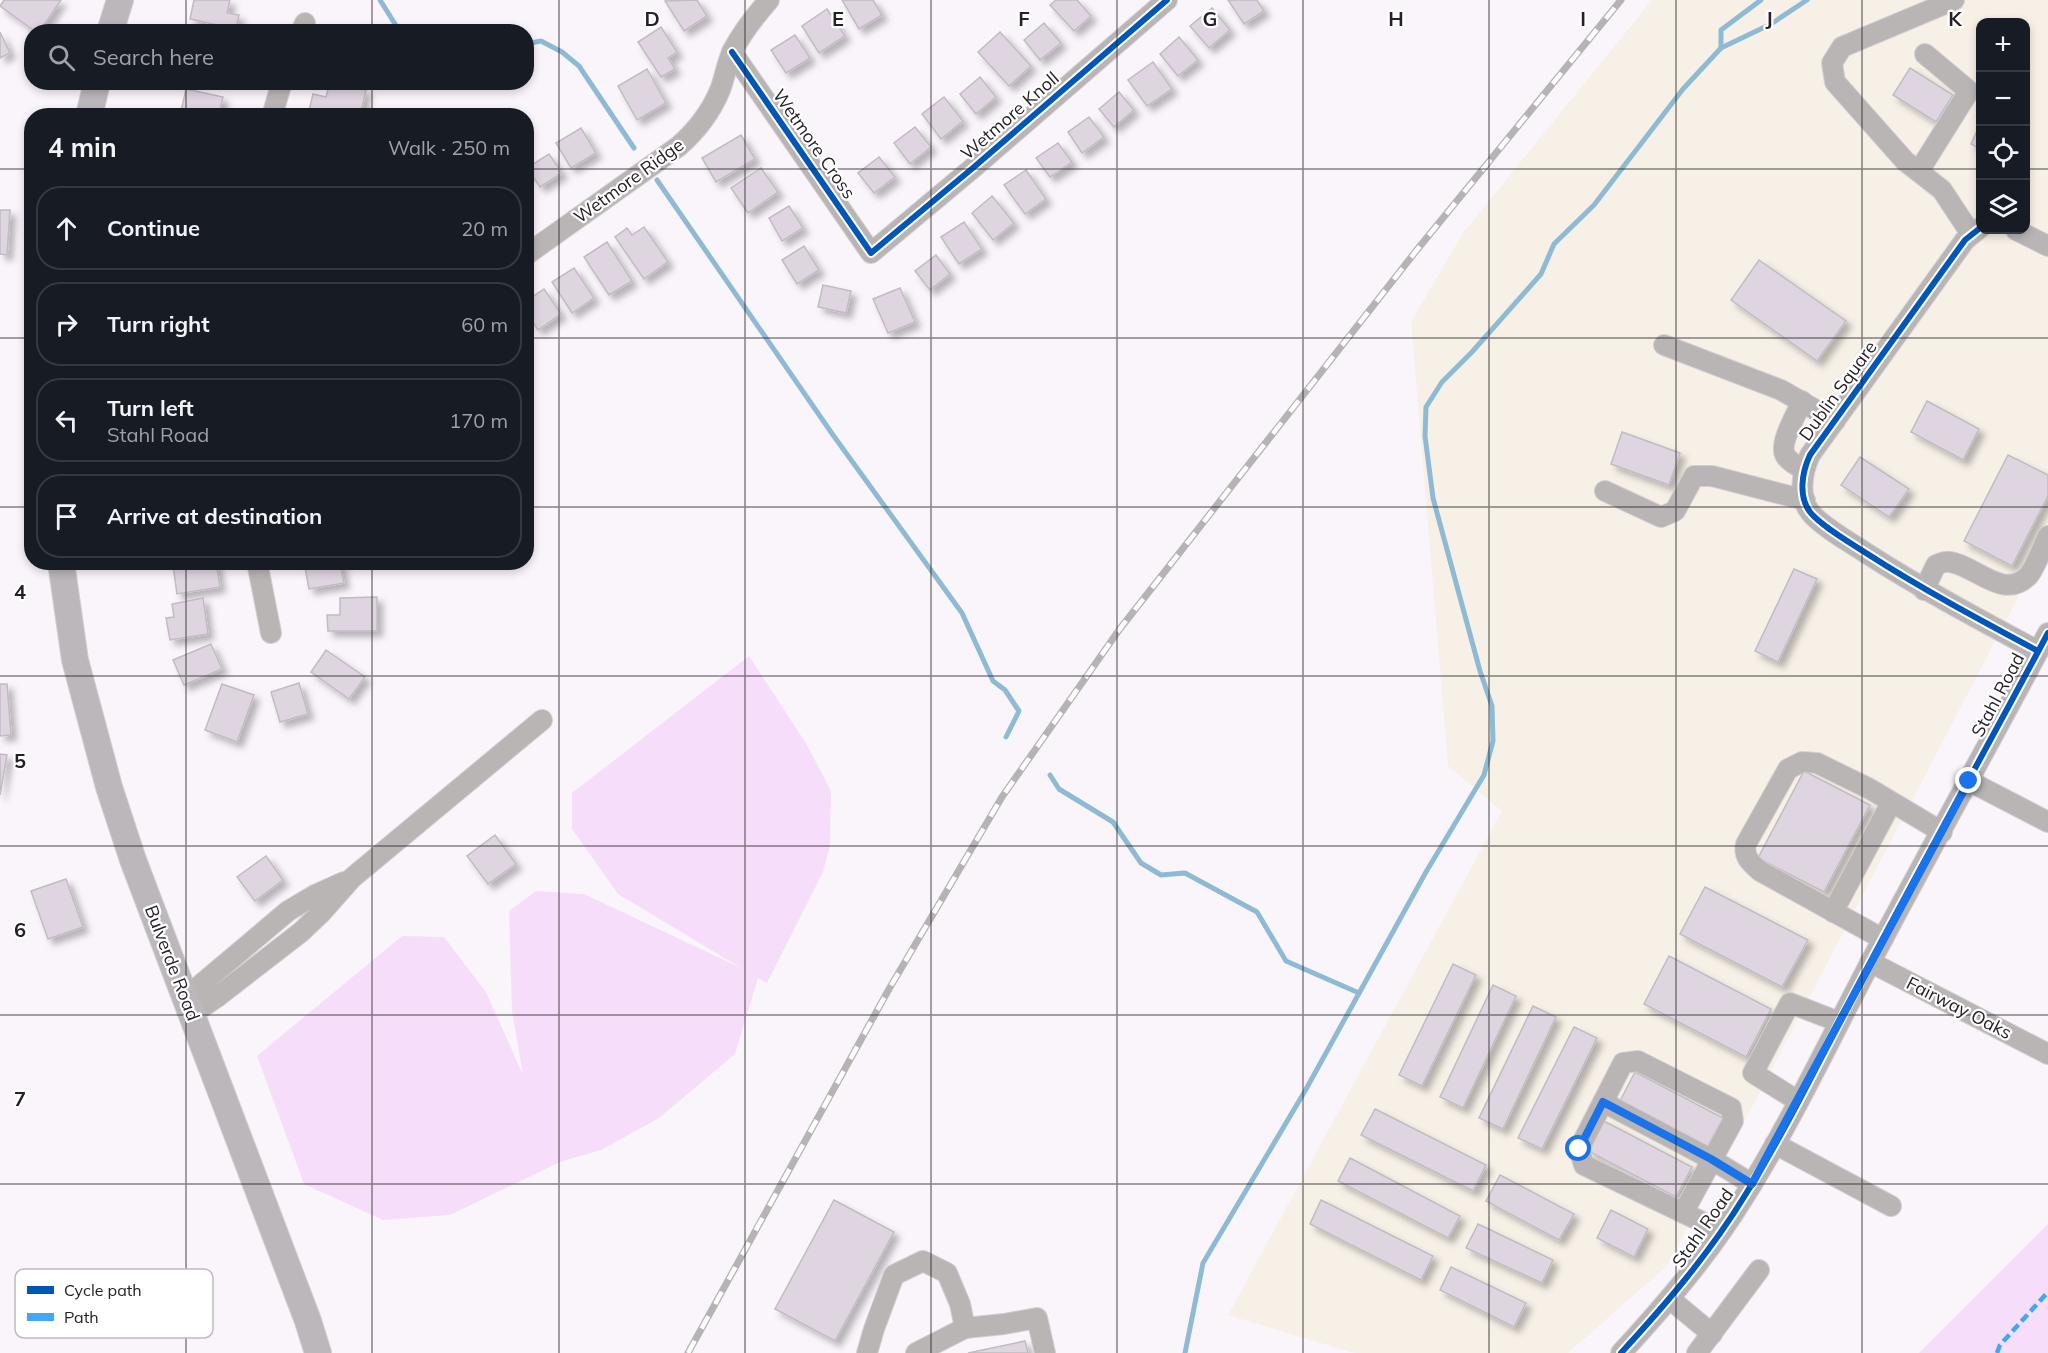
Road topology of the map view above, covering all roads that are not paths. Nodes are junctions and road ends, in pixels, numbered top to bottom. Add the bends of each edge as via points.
1 (120, 0) edge
2 (769, 0) edge
3 (1167, 0) edge
4 (1954, 0) edge
5 (112, 24) edge
6 (732, 52) junction
7 (1925, 54) dead end
8 (95, 90) edge
9 (280, 90) edge
10 (91, 108) edge
11 (274, 108) edge
12 (1919, 171) junction
13 (1976, 231) edge
14 (2024, 234) edge
15 (2048, 246) edge
16 (534, 249) edge
17 (871, 254) joint
18 (1664, 345) dead end
19 (1802, 401) junction
20 (1834, 421) junction
21 (1804, 470) junction
22 (1605, 491) dead end
23 (1805, 500) junction
24 (2048, 536) edge
25 (62, 570) edge
26 (259, 570) edge
27 (1924, 590) junction
28 (271, 633) dead end
29 (2048, 633) edge
30 (2038, 651) junction
31 (542, 720) dead end
32 (1969, 781) junction
33 (1891, 803) junction
34 (2048, 822) edge
35 (1942, 832) junction
36 (1833, 912) junction
37 (1883, 939) junction
38 (1870, 962) junction
39 (188, 1006) junction
40 (1839, 1022) junction
41 (2048, 1054) edge
42 (1798, 1101) junction
43 (1603, 1102) junction
44 (1775, 1144) junction
45 (1711, 1159) junction
46 (1752, 1184) junction
47 (1891, 1206) dead end
48 (1683, 1213) junction
49 (1721, 1232) junction
50 (1759, 1269) dead end
51 (1670, 1299) junction
52 (965, 1328) junction
53 (1712, 1334) junction
54 (313, 1351) edge
55 (867, 1353) edge
56 (916, 1353) edge
57 (1045, 1353) edge
58 (1620, 1353) edge
59 (1697, 1353) edge

1 - 5 main road
2 - 6 street, Wetmore Ridge
3 - 17 street, Wetmore Knoll
4 - 12 street via 1842,47 1832,63 1835,82 1905,161
6 - 16 street, Wetmore Ridge via 709,112 692,134
6 - 17 street, Wetmore Cross
7 - 12 street via 1969,91
8 - 10 main road
9 - 11 street
12 - 13 street via 1942,190
13 - 20 street, Dublin Square via 1965,240
14 - 15 street
18 - 19 street
19 - 20 street
19 - 21 street via 1784,449 1792,463
20 - 21 street, Dublin Square
21 - 23 street, Dublin Square
22 - 23 street via 1661,517 1675,511 1694,476 1712,476
23 - 27 street via 1817,519
24 - 27 street via 2029,574 2020,580 1998,584 1947,561 1936,565
25 - 39 main road, Bulverde Road via 75,660 109,787
26 - 28 street
27 - 30 street
29 - 30 street, Stahl Road
30 - 32 street, Stahl Road
31 - 39 street via 352,878 288,911
32 - 34 street
32 - 35 street, Stahl Road
33 - 35 street
33 - 36 street
33 - 36 street via 1817,763 1802,762 1788,768 1746,844 1748,860 1760,871
35 - 37 street, Stahl Road
36 - 37 street
37 - 38 street, Stahl Road
38 - 40 street, Stahl Road
38 - 41 street, Fairway Oaks
39 - 54 main road, Bulverde Road via 308,1321
40 - 42 street, Stahl Road
40 - 42 street via 1790,1003 1753,1073
42 - 44 street, Stahl Road
43 - 45 street
43 - 45 street via 1623,1063 1638,1061 1731,1108 1733,1121
43 - 48 street via 1579,1149 1584,1165
44 - 46 street, Stahl Road
44 - 47 street
45 - 46 street
45 - 48 street
46 - 49 street, Stahl Road
48 - 49 street
49 - 51 street, Stahl Road
50 - 53 street
51 - 53 street
51 - 58 street, Stahl Road
52 - 55 street via 947,1273 923,1261 894,1275
52 - 56 street
52 - 57 street via 1037,1318
53 - 59 street

